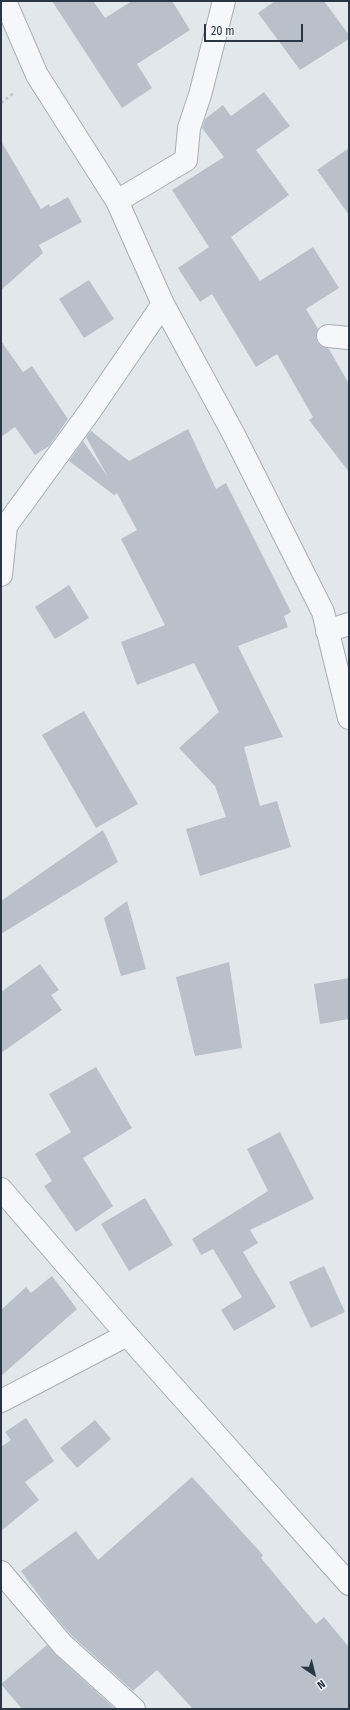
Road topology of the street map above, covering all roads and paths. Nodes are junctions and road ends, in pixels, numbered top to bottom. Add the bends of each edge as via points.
1 (5, 1) edge
2 (224, 1) edge
3 (118, 201) junction
4 (163, 304) junction
5 (328, 336) dead end
6 (349, 338) edge
7 (1, 575) edge
8 (349, 624) edge
9 (327, 631) junction
10 (349, 718) edge
11 (1, 1189) edge
12 (127, 1335) junction
13 (1, 1401) edge
14 (1, 1572) edge
15 (349, 1584) edge
16 (134, 1709) edge

1 - 3 street via 37,75
2 - 3 street via 189,128 186,160
3 - 4 street
4 - 7 street via 90,411 6,526
4 - 9 street via 233,433 323,612
5 - 6 street
8 - 9 street
9 - 10 street
11 - 12 street
12 - 13 street
12 - 15 street
14 - 16 street via 63,1645

